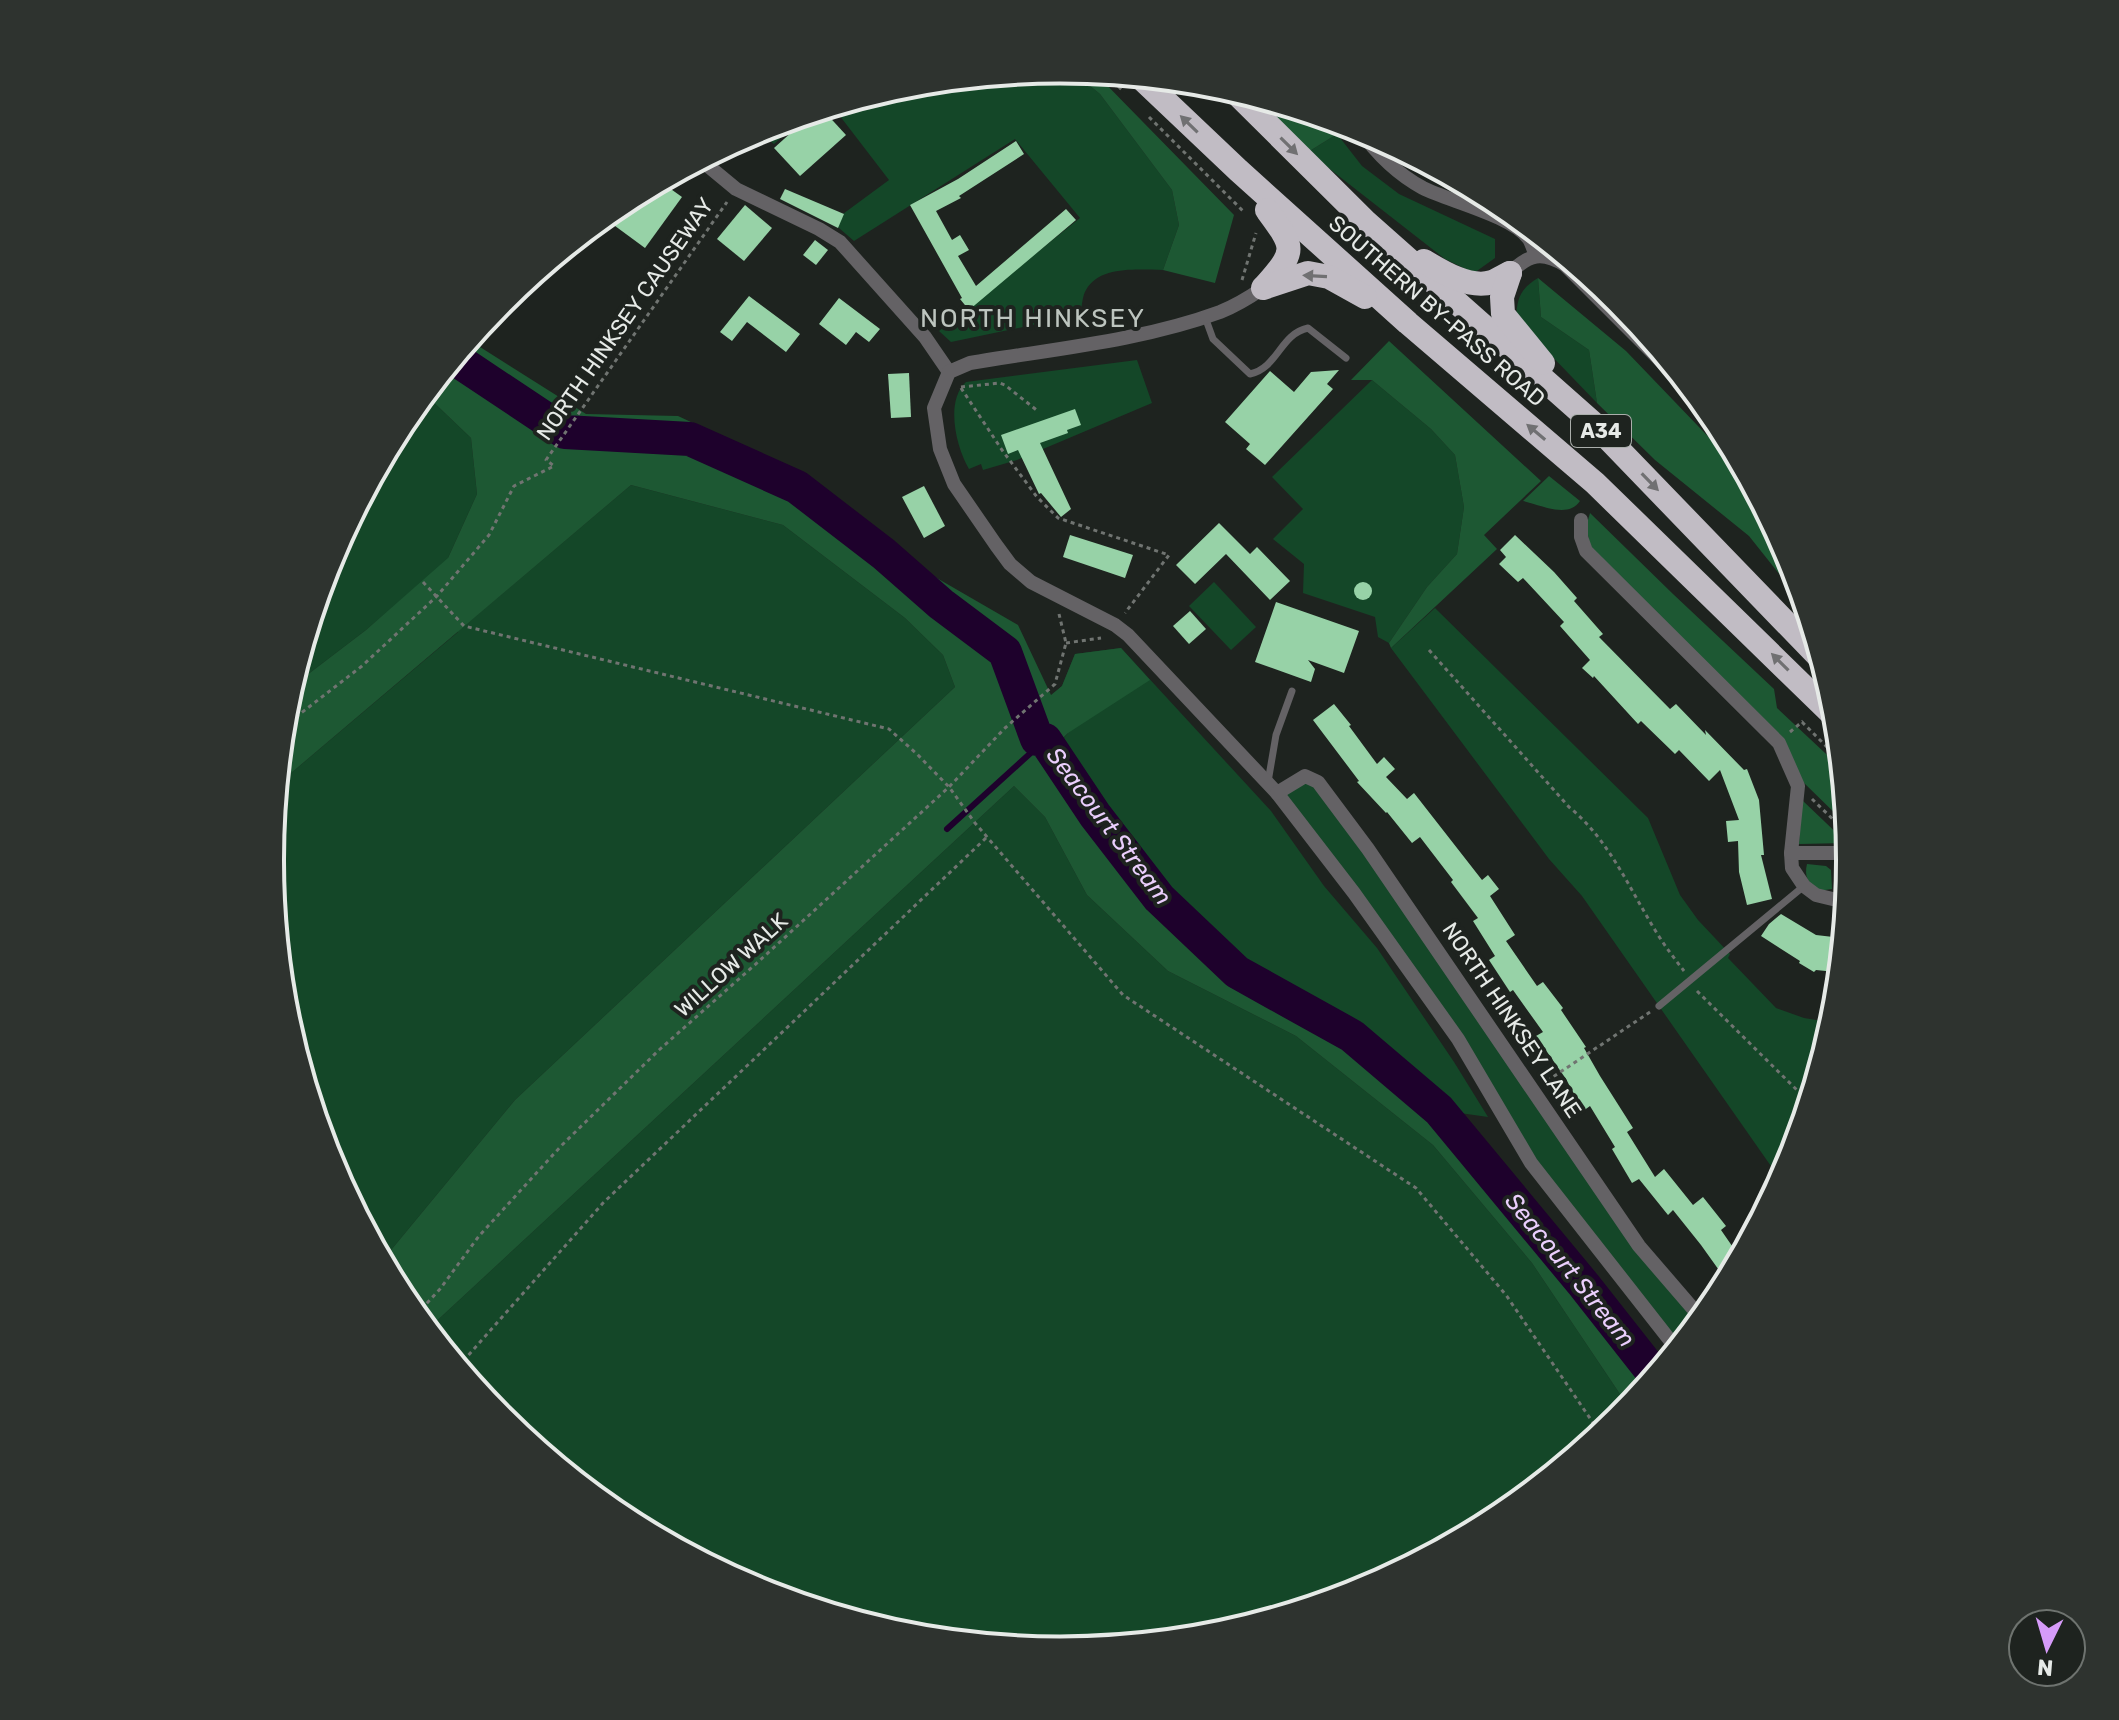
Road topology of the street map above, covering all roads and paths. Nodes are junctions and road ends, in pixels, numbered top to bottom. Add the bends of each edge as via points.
1 (1135, 88) edge
2 (1251, 108) edge
3 (1140, 109) dead end
4 (1378, 153) edge
5 (710, 167) edge
6 (1238, 170) junction
7 (736, 189) junction
8 (1250, 216) dead end
9 (1493, 217) edge
10 (1259, 222) dead end
11 (1366, 222) junction
12 (1530, 243) edge
13 (1536, 256) junction
14 (1546, 256) edge
15 (1510, 273) junction
16 (1252, 288) junction
17 (1205, 317) junction
18 (1408, 323) junction
19 (1346, 358) dead end
20 (949, 372) junction
21 (961, 387) junction
22 (1039, 412) dead end
23 (1594, 424) junction
24 (1581, 520) dead end
25 (423, 582) dead end
26 (1058, 595) junction
27 (437, 596) junction
28 (1115, 625) junction
29 (1128, 635) junction
30 (1803, 641) edge
31 (1066, 643) junction
32 (1429, 650) dead end
33 (1292, 691) dead end
34 (1819, 702) edge
35 (297, 716) edge
36 (1806, 718) dead end
37 (1827, 747) edge
38 (1798, 786) junction
39 (949, 787) junction
40 (1272, 788) junction
41 (1834, 821) edge
42 (987, 837) junction
43 (1836, 852) edge
44 (1791, 853) junction
45 (1804, 886) junction
46 (1835, 898) edge
47 (1690, 981) junction
48 (1659, 1006) joint
49 (1534, 1090) junction
50 (1799, 1092) edge
51 (425, 1306) edge
52 (1692, 1308) edge
53 (1669, 1339) edge
54 (465, 1359) edge
55 (1593, 1423) edge

6 -> 1 highway, SOUTHERN BY-PASS ROAD / A34
2 -> 11 highway, SOUTHERN BY-PASS ROAD / A34
3 - 8 path
4 - 9 street via 1423,188
5 - 7 street
6 - 16 highway via 1288,239 1289,255 1282,268
6 - 18 highway, SOUTHERN BY-PASS ROAD / A34
7 - 20 street via 840,242 925,337
7 - 27 path, NORTH HINKSEY CAUSEWAY via 546,460 554,466 514,486 489,535
10 - 16 path
11 - 15 highway via 1439,270 1466,281 1490,283
11 - 23 highway, SOUTHERN BY-PASS ROAD / A34
12 - 13 street
13 - 14 street
13 - 15 street via 1522,260
15 - 23 highway via 1503,314
16 - 17 street
18 -> 16 highway via 1329,277 1308,273
17 - 19 lane via 1213,339 1250,374 1262,371 1296,330 1308,328
17 - 20 street via 1131,336 970,363
34 -> 18 highway, SOUTHERN BY-PASS ROAD / A34 via 1595,483
20 - 21 path
20 - 26 street via 934,408 940,449 954,484 1010,564
21 - 22 path via 1000,383
21 - 28 path via 1002,450 1058,518 1169,555
23 -> 30 highway, SOUTHERN BY-PASS ROAD / A34
24 - 38 street via 1586,551 1779,743
25 - 27 path
26 - 28 street
26 - 31 path, WILLOW WALK
27 - 35 path via 362,666
27 - 39 path via 464,626 889,729
28 - 29 street
29 - 31 path
29 - 40 street
31 - 39 path, WILLOW WALK via 1055,684
32 - 47 path via 1602,840
33 - 40 lane via 1276,735
36 - 37 path via 1802,722
38 - 41 path
38 - 44 street
39 - 42 path
39 - 51 path, WILLOW WALK via 562,1145
40 - 49 street, NORTH HINKSEY LANE via 1305,776 1318,782
40 - 53 street via 1458,1039 1531,1163
42 - 54 path via 603,1203
42 - 55 path via 1123,995 1416,1188 1506,1295
43 - 44 street
44 - 45 street via 1792,868
45 - 46 street
45 - 47 lane
47 - 48 lane
47 - 50 path
48 - 49 path
49 - 52 street, NORTH HINKSEY LANE via 1639,1246

